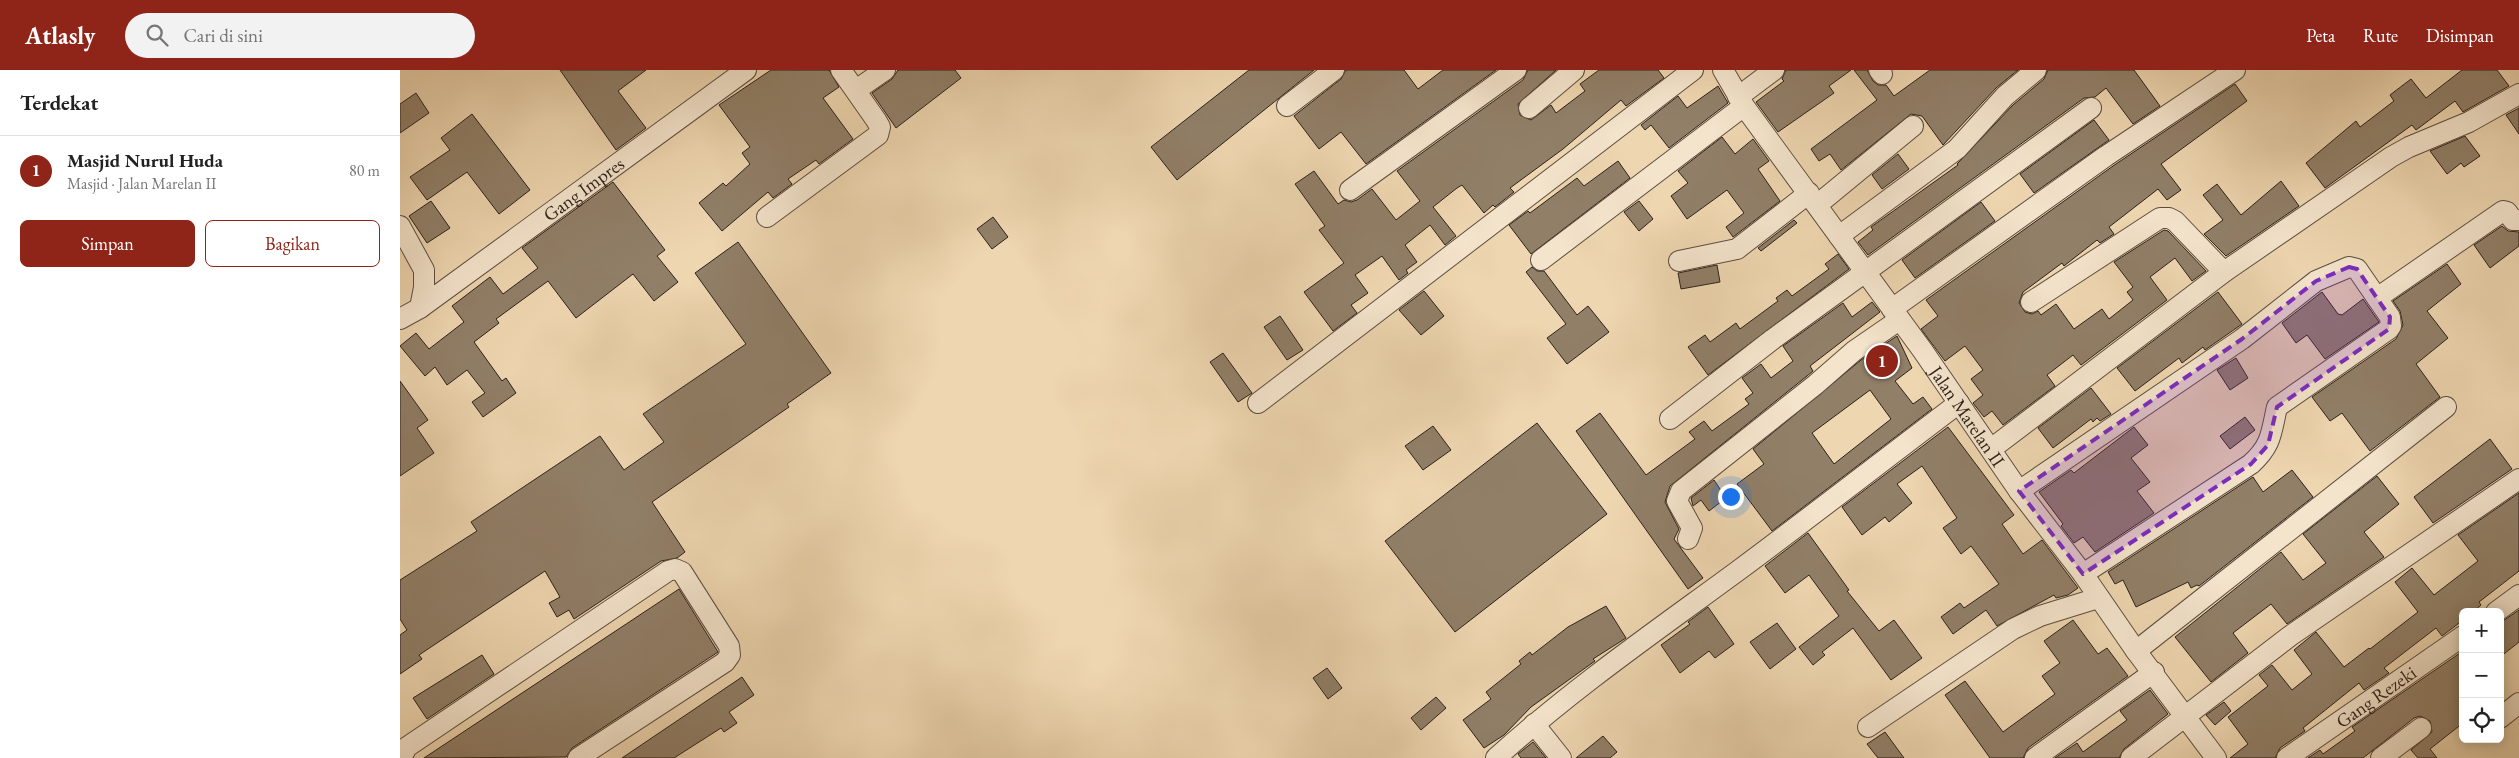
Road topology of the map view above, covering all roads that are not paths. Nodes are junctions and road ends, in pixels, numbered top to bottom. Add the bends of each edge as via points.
1 (746, 70) edge
2 (841, 70) edge
3 (885, 70) edge
4 (1334, 70) edge
5 (1516, 70) edge
6 (1574, 70) edge
7 (1693, 70) edge
8 (1723, 70) edge
9 (1774, 70) edge
10 (2036, 70) edge
11 (2235, 70) edge
12 (856, 90) junction
13 (2519, 94) edge
14 (1741, 102) junction
15 (1287, 106) dead end
16 (1529, 108) dead end
17 (2091, 108) dead end
18 (1913, 126) dead end
19 (1350, 190) dead end
20 (1813, 199) junction
21 (768, 217) dead end
22 (2519, 220) edge
23 (400, 226) edge
24 (1839, 236) junction
25 (1541, 260) dead end
26 (1679, 261) dead end
27 (1864, 272) junction
28 (2224, 272) junction
29 (2377, 298) junction
30 (2031, 302) dead end
31 (420, 308) junction
32 (1896, 315) junction
33 (400, 319) edge
34 (1258, 403) dead end
35 (1959, 403) junction
36 (2446, 407) dead end
37 (1670, 419) dead end
38 (1991, 449) junction
39 (2519, 479) edge
40 (2019, 491) junction
41 (1688, 539) dead end
42 (2083, 574) junction
43 (2519, 595) edge
44 (2098, 598) junction
45 (2501, 608) edge
46 (2459, 639) edge
47 (2136, 651) junction
48 (2154, 672) junction
49 (2519, 704) edge
50 (2504, 715) edge
51 (2186, 717) junction
52 (1534, 724) junction
53 (1868, 727) dead end
54 (2421, 728) dead end
55 (401, 758) edge
56 (578, 758) edge
57 (1496, 758) edge
58 (1561, 758) edge
59 (2035, 758) edge
60 (2131, 758) edge
61 (2216, 758) edge
62 (2287, 758) edge
63 (2381, 758) edge

1 - 31 street, Gang Impres
2 - 12 street
3 - 12 street
4 - 15 street
5 - 19 street
6 - 16 street
7 - 34 street
8 - 14 street, Jalan Marelan II
9 - 14 street
10 - 24 street via 1995,106 1957,149
11 - 32 street via 2106,156
12 - 21 street via 880,126 878,135
13 - 28 street via 2469,122 2391,157
14 - 20 street, Jalan Marelan II
14 - 25 street
17 - 27 street
18 - 20 street
20 - 24 street, Jalan Marelan II
20 - 26 street via 1737,249
22 - 29 street via 2513,220 2503,211
23 - 31 street via 424,270
24 - 27 street, Jalan Marelan II
27 - 32 street, Jalan Marelan II
27 - 37 street
28 - 30 street via 2175,221 2160,218
28 - 38 street
29 - 40 street via 2357,269 2349,267 2316,281 2242,339
29 - 42 street via 2390,317 2391,326 2277,407 2264,452 2251,464
31 - 33 street, Gang Impres
32 - 35 street, Jalan Marelan II
32 - 41 street via 1815,385 1681,491 1677,501 1692,528
35 - 38 street, Jalan Marelan II
35 - 52 street
36 - 47 street
38 - 40 street, Jalan Marelan II
39 - 51 street via 2290,636
40 - 42 street, Jalan Marelan II
42 - 44 street, Jalan Marelan II
43 - 45 street
44 - 47 street, Jalan Marelan II
44 - 53 street via 2040,616 2013,629
46 - 62 street, Gang Rezeki
47 - 48 street, Jalan Marelan II
48 - 51 street, Jalan Marelan II
48 - 59 street
49 - 50 street
51 - 60 street
51 - 61 street, Jalan Marelan II
52 - 57 street
52 - 58 street
54 - 63 street
55 - 56 street via 407,747 668,572 676,569 682,572 729,646 730,655 725,662

